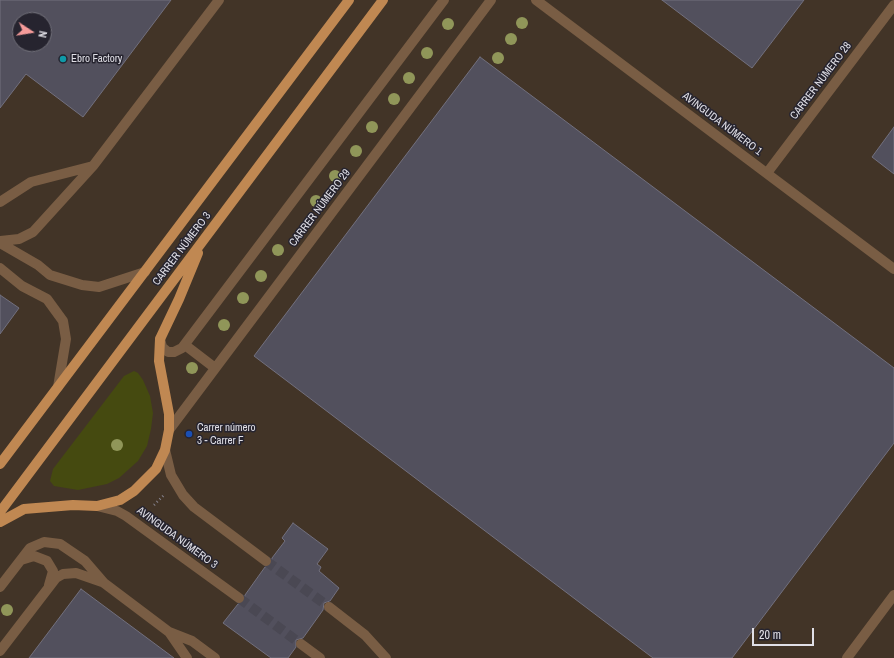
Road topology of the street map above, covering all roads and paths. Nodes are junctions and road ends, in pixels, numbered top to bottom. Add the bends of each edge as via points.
1 (218, 0) edge
2 (349, 0) edge
3 (384, 0) edge
4 (444, 0) edge
5 (491, 0) edge
6 (536, 0) edge
7 (894, 5) edge
8 (94, 166) junction
9 (767, 173) junction
10 (0, 202) edge
11 (204, 238) junction
12 (0, 242) edge
13 (0, 268) edge
14 (894, 269) edge
15 (145, 272) junction
16 (160, 339) junction
17 (184, 345) junction
18 (215, 368) junction
19 (58, 387) junction
20 (169, 430) junction
21 (165, 450) junction
22 (0, 464) edge
23 (168, 492) dead end
24 (154, 505) dead end
25 (97, 506) junction
26 (0, 512) edge
27 (0, 522) edge
28 (20, 561) junction
29 (266, 561) tunnel mouth
30 (104, 583) junction
31 (50, 585) junction
32 (0, 588) edge
33 (894, 595) edge
34 (239, 598) tunnel mouth
35 (329, 607) tunnel mouth
36 (169, 632) junction
37 (301, 644) tunnel mouth
38 (0, 651) edge
39 (187, 658) edge
40 (215, 658) edge
41 (320, 658) edge
42 (386, 658) edge
43 (847, 658) edge

1 - 8 street
2 - 15 main road, CARRER NÚMERO 3
3 - 11 main road, CARRER NÚMERO 3
4 - 17 street
5 - 18 street, CARRER NÚMERO 29
6 - 9 street, AVINGUDA NÚMERO 1
7 - 9 street, CARRER NÚMERO 28
8 - 10 street via 31,182
8 - 12 street via 33,232
9 - 14 street, AVINGUDA NÚMERO 1
11 - 16 main road
11 - 26 main road, CARRER NÚMERO 3
12 - 15 street via 50,275 82,286 99,287
13 - 19 street via 22,286 48,299 63,321 66,339
15 - 19 main road, CARRER NÚMERO 3
16 - 17 street via 162,347 168,352 179,351
16 - 20 main road via 159,361 168,407
17 - 18 street
18 - 20 street, CARRER NÚMERO 29
19 - 22 main road, CARRER NÚMERO 3
20 - 21 main road
21 - 25 main road via 156,469 134,491 120,500
21 - 29 street via 171,475 183,495 194,507
23 - 24 path
25 - 27 main road via 24,509
25 - 34 street, AVINGUDA NÚMERO 3 via 126,516
28 - 30 street via 36,544 52,542 66,547 85,561
28 - 31 street via 28,556 34,556 46,561 53,571
28 - 32 street
30 - 31 street via 69,573 56,578
30 - 36 street
31 - 38 street
33 - 43 street
35 - 42 street via 365,634
36 - 39 street
36 - 40 street via 192,641
37 - 41 street

